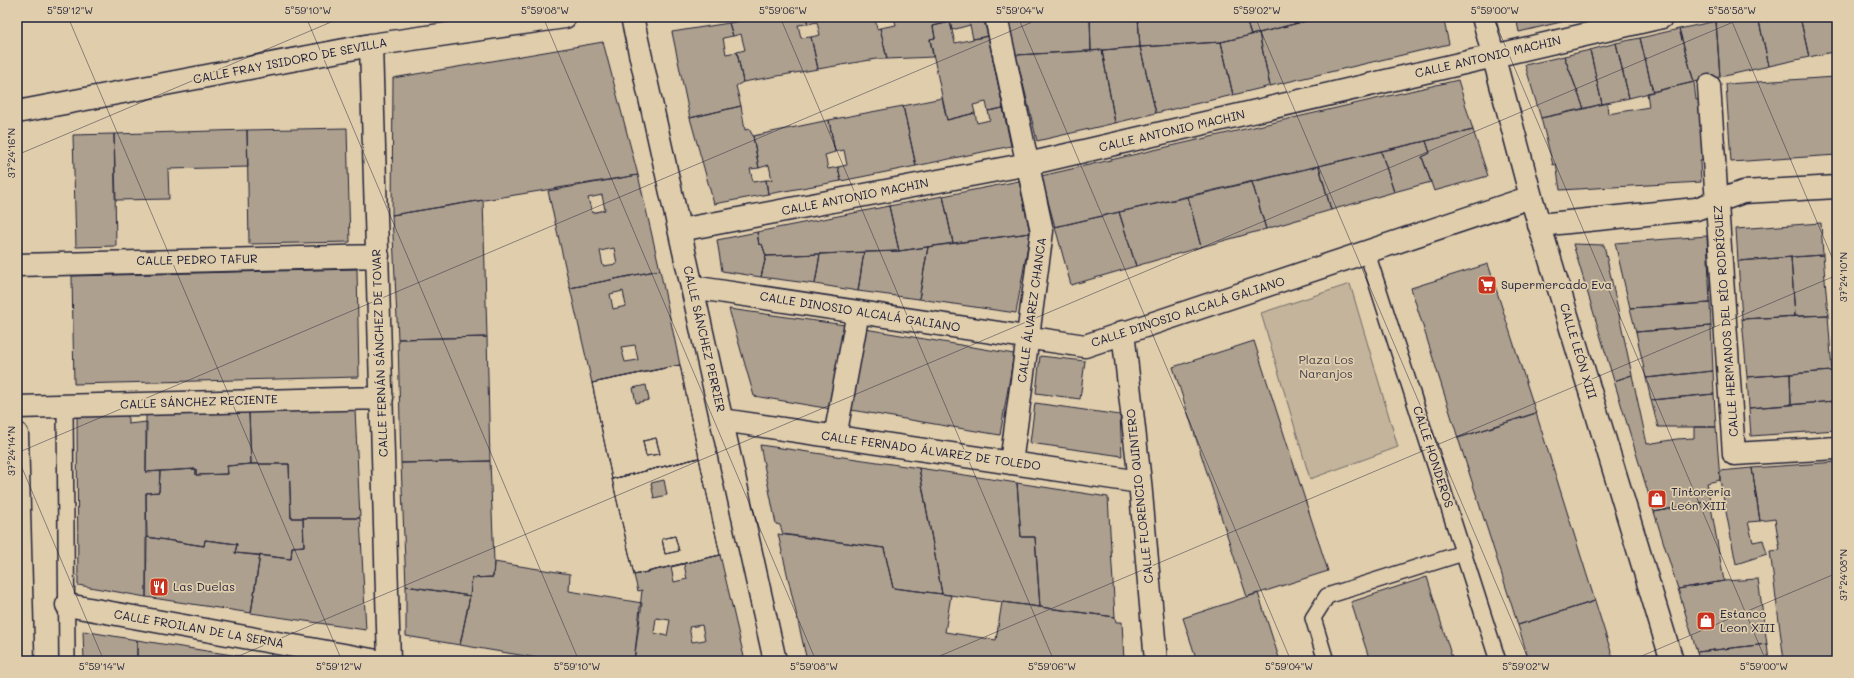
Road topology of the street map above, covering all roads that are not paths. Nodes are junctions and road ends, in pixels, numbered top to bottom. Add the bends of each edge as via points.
1 (565, 17) edge
2 (632, 17) edge
3 (996, 17) edge
4 (1483, 17) edge
5 (1662, 17) edge
6 (371, 45) junction
7 (1493, 56) junction
8 (1709, 86) dead end
9 (17, 112) edge
10 (1028, 164) junction
11 (1837, 187) edge
12 (1531, 197) junction
13 (1718, 201) junction
14 (1539, 225) junction
15 (680, 230) junction
16 (1367, 253) junction
17 (378, 256) junction
18 (17, 265) edge
19 (692, 287) junction
20 (858, 312) junction
21 (1123, 332) junction
22 (1028, 338) junction
23 (382, 398) junction
24 (65, 406) junction
25 (17, 407) edge
26 (722, 420) junction
27 (17, 434) edge
28 (835, 437) junction
29 (1837, 448) edge
30 (1011, 463) junction
31 (1140, 482) junction
32 (1463, 553) junction
33 (67, 605) junction
34 (23, 661) edge
35 (67, 661) edge
36 (377, 661) edge
37 (389, 661) edge
38 (775, 661) edge
39 (1156, 661) edge
40 (1326, 661) edge
41 (1498, 661) edge
42 (1672, 661) edge

1 - 6 street, CALLE FRAY ISIDORO DE SEVILLA
2 - 15 street, CALLE SÁNCHEZ PERRIER
3 - 10 street, CALLE ÁLVAREZ CHANCA
4 - 7 street, CALLE LEÓN XIII
5 - 7 street, CALLE ANTONIO MACHIN
6 - 9 street, CALLE FRAY ISIDORO DE SEVILLA
6 - 17 street, CALLE FERNÁN SÁNCHEZ DE TOVAR
7 - 10 street, CALLE ANTONIO MACHIN
7 - 12 street, CALLE LEÓN XIII
8 - 13 street, CALLE HERMANOS DEL RÍO RODRÍGUEZ
10 - 15 street, CALLE ANTONIO MACHIN
10 - 22 street, CALLE ÁLVAREZ CHANCA via 1042,231
11 - 13 street via 1743,192
12 - 14 street, CALLE LEÓN XIII
12 - 16 street, CALLE DINOSIO ALCALÁ GALIANO
13 - 14 street via 1696,209
13 - 29 street, CALLE HERMANOS DEL RÍO RODRÍGUEZ via 1734,454
14 - 42 street, CALLE LEÓN XIII
15 - 19 street, CALLE SÁNCHEZ PERRIER
16 - 21 street, CALLE DINOSIO ALCALÁ GALIANO
16 - 32 lane, CALLE HONDEROS
17 - 18 street, CALLE PEDRO TAFUR
17 - 23 street, CALLE FERNÁN SÁNCHEZ DE TOVAR
19 - 20 street, CALLE DINOSIO ALCALÁ GALIANO
19 - 26 street, CALLE SÁNCHEZ PERRIER
20 - 22 street, CALLE DINOSIO ALCALÁ GALIANO
20 - 28 street
21 - 22 street, CALLE DINOSIO ALCALÁ GALIANO via 1085,346
21 - 31 street, CALLE FLORENCIO QUINTERO
22 - 30 street, CALLE ÁLVAREZ CHANCA
23 - 24 street, CALLE SÁNCHEZ RECIENTE
23 - 37 street, CALLE FERNÁN SÁNCHEZ DE TOVAR
24 - 25 street, CALLE SÁNCHEZ RECIENTE
24 - 33 lane
26 - 28 street, CALLE FERNADO ÁLVAREZ DE TOLEDO
26 - 38 street, CALLE SÁNCHEZ PERRIER
27 - 34 street
28 - 30 street, CALLE FERNADO ÁLVAREZ DE TOLEDO
30 - 31 street, CALLE FERNADO ÁLVAREZ DE TOLEDO
31 - 39 street, CALLE FLORENCIO QUINTERO
32 - 40 lane via 1327,596 1313,618
32 - 41 lane, CALLE HONDEROS
33 - 35 lane
33 - 36 street, CALLE FROILAN DE LA SERNA

